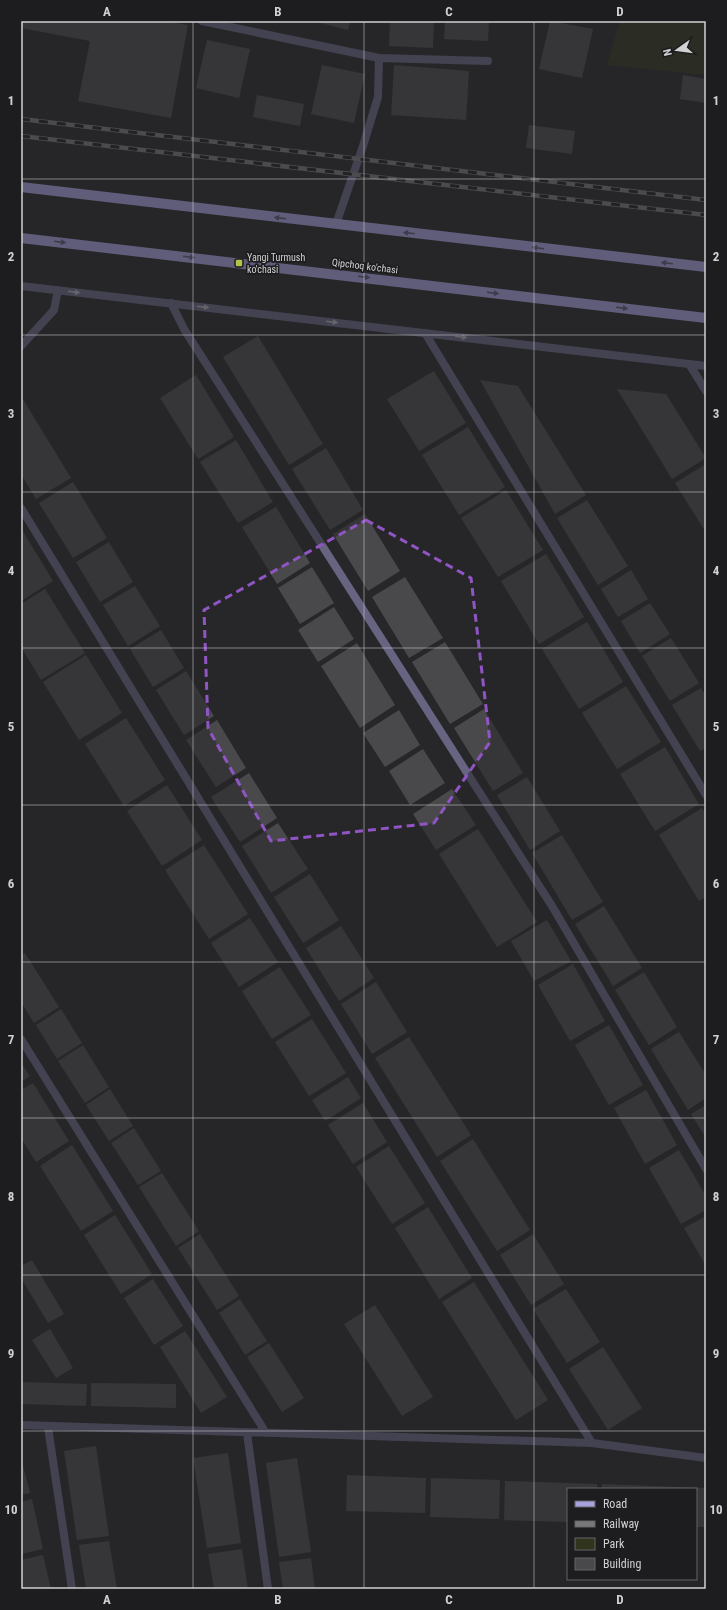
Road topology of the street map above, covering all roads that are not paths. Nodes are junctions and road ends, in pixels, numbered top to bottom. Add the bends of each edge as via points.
1 (202, 21) edge
2 (379, 58) junction
3 (488, 61) dead end
4 (21, 188) edge
5 (336, 224) junction
6 (21, 238) edge
7 (706, 267) edge
8 (21, 286) edge
9 (58, 290) junction
10 (171, 303) junction
11 (706, 318) edge
12 (425, 333) junction
13 (21, 346) edge
14 (689, 364) junction
15 (706, 366) edge
16 (706, 391) edge
17 (21, 508) edge
18 (706, 795) edge
19 (21, 1039) edge
20 (706, 1169) edge
21 (21, 1425) edge
22 (48, 1427) junction
23 (247, 1433) junction
24 (266, 1433) junction
25 (592, 1444) junction
26 (706, 1458) edge
27 (72, 1589) edge
28 (268, 1589) edge

1 - 2 street
2 - 3 street
2 - 5 street via 378,97
5 -> 4 main road
7 -> 5 main road
6 -> 11 main road, Qipchoq ko'chasi
8 - 9 street
9 -> 10 street
9 - 13 street via 54,310
10 -> 12 street
10 - 20 street via 184,329 552,906
12 -> 14 street
12 - 18 street
14 - 15 street
14 - 16 street
17 - 25 street
19 - 24 street
21 - 22 street
22 - 23 street
22 - 27 street
23 - 24 street
23 - 28 street
24 - 25 street
25 - 26 street

